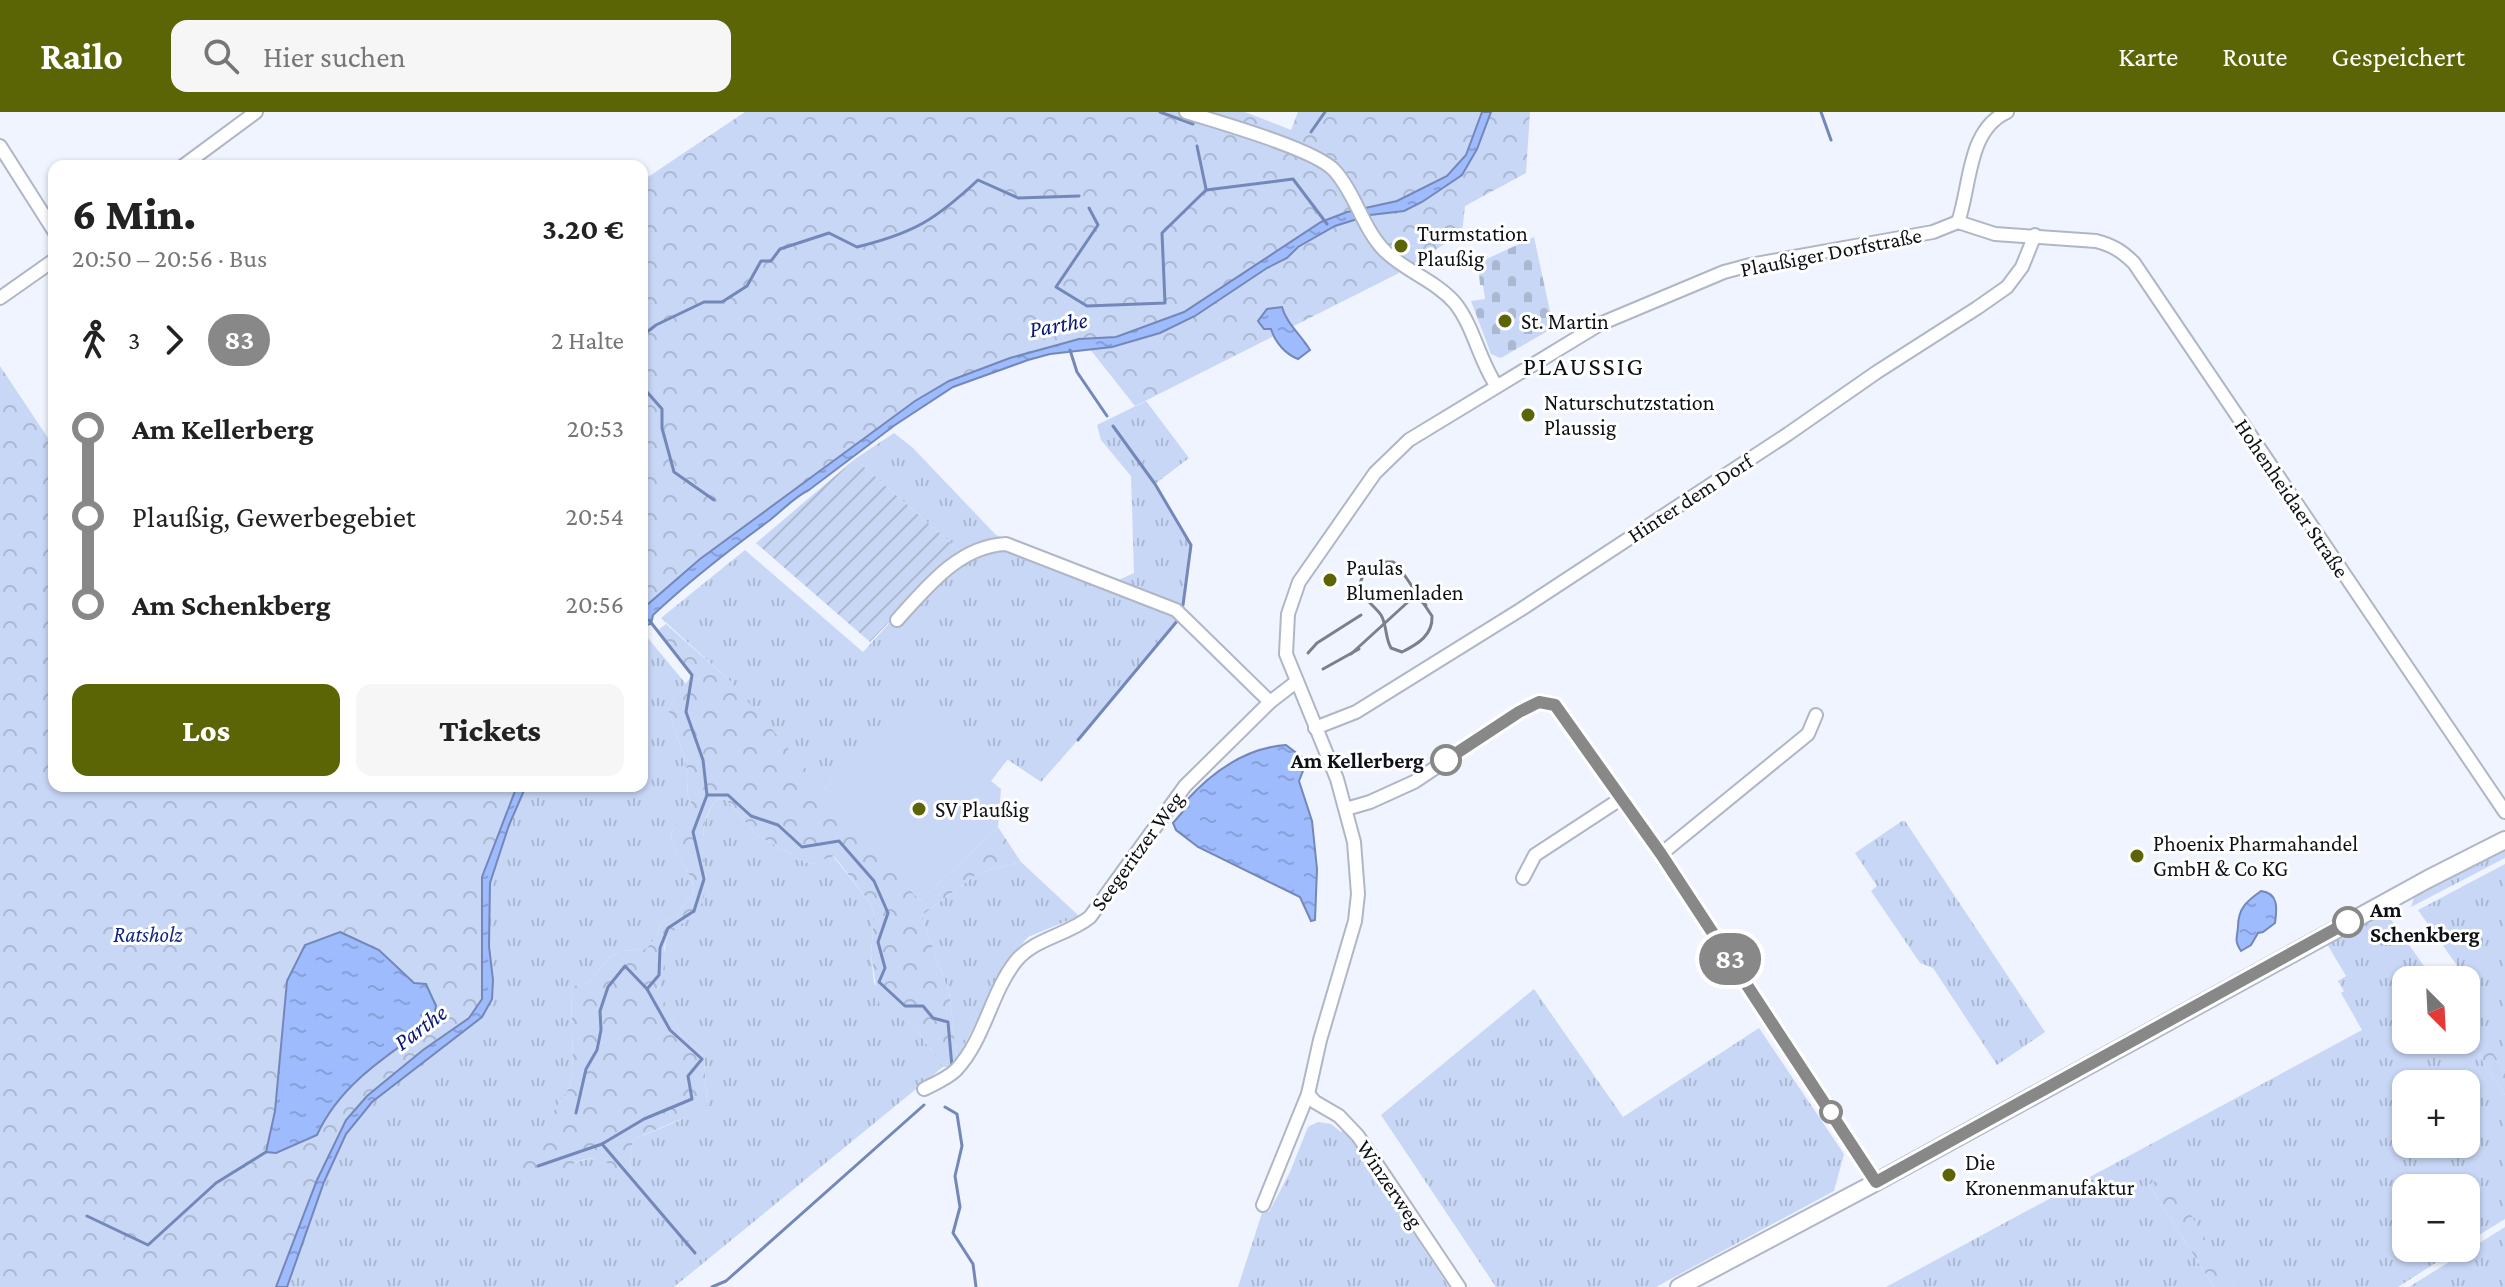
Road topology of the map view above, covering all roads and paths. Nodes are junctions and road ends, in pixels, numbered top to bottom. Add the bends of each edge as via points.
1 (256, 112) edge
2 (1186, 112) edge
3 (2001, 113) edge
4 (0, 146) edge
5 (191, 160) edge
6 (48, 222) edge
7 (1958, 222) junction
8 (2040, 236) junction
9 (48, 264) edge
10 (0, 298) edge
11 (1496, 385) junction
12 (897, 620) dead end
13 (1296, 682) junction
14 (1270, 702) junction
15 (1816, 715) dead end
16 (1315, 728) junction
17 (1622, 798) junction
18 (1346, 809) junction
19 (2505, 812) edge
20 (2505, 840) edge
21 (1661, 854) junction
22 (1523, 878) dead end
23 (924, 1089) dead end
24 (1308, 1094) junction
25 (1876, 1182) junction
26 (1263, 1205) dead end
27 (1459, 1287) edge
28 (1679, 1287) edge

1 - 5 street
2 - 11 street via 1305,152 1333,169 1386,252 1457,305
3 - 7 street via 1978,142
4 - 6 street
7 - 8 street via 1986,232
7 - 11 street, Plaußiger Dorfstraße via 1933,232 1724,272 1600,324
8 - 16 street, Hinter dem Dorf via 2007,287 1977,308 1520,610 1356,712
8 - 19 street, Hohenheidaer Straße via 2110,244 2134,263
9 - 10 street
11 - 13 street, Plaußiger Dorfstraße via 1393,454 1299,582 1288,614 1286,654
12 - 14 street via 954,563 989,545 1006,544 1176,610
13 - 14 street, Seegeritzer Weg
13 - 16 street, Plaußiger Dorfstraße
14 - 23 street, Seegeritzer Weg via 1185,786 1090,917 1016,961 955,1072
15 - 21 street via 1808,734
16 - 18 street, Plaußiger Dorfstraße
17 - 18 street via 1555,705 1539,702 1414,782
17 - 21 street
17 - 22 street via 1535,855
18 - 24 street, Plaußiger Dorfstraße via 1356,866 1355,921
20 - 25 main road
21 - 25 street
24 - 26 street, Plaußiger Dorfstraße
24 - 27 street, Winzerweg via 1358,1136
25 - 28 main road

